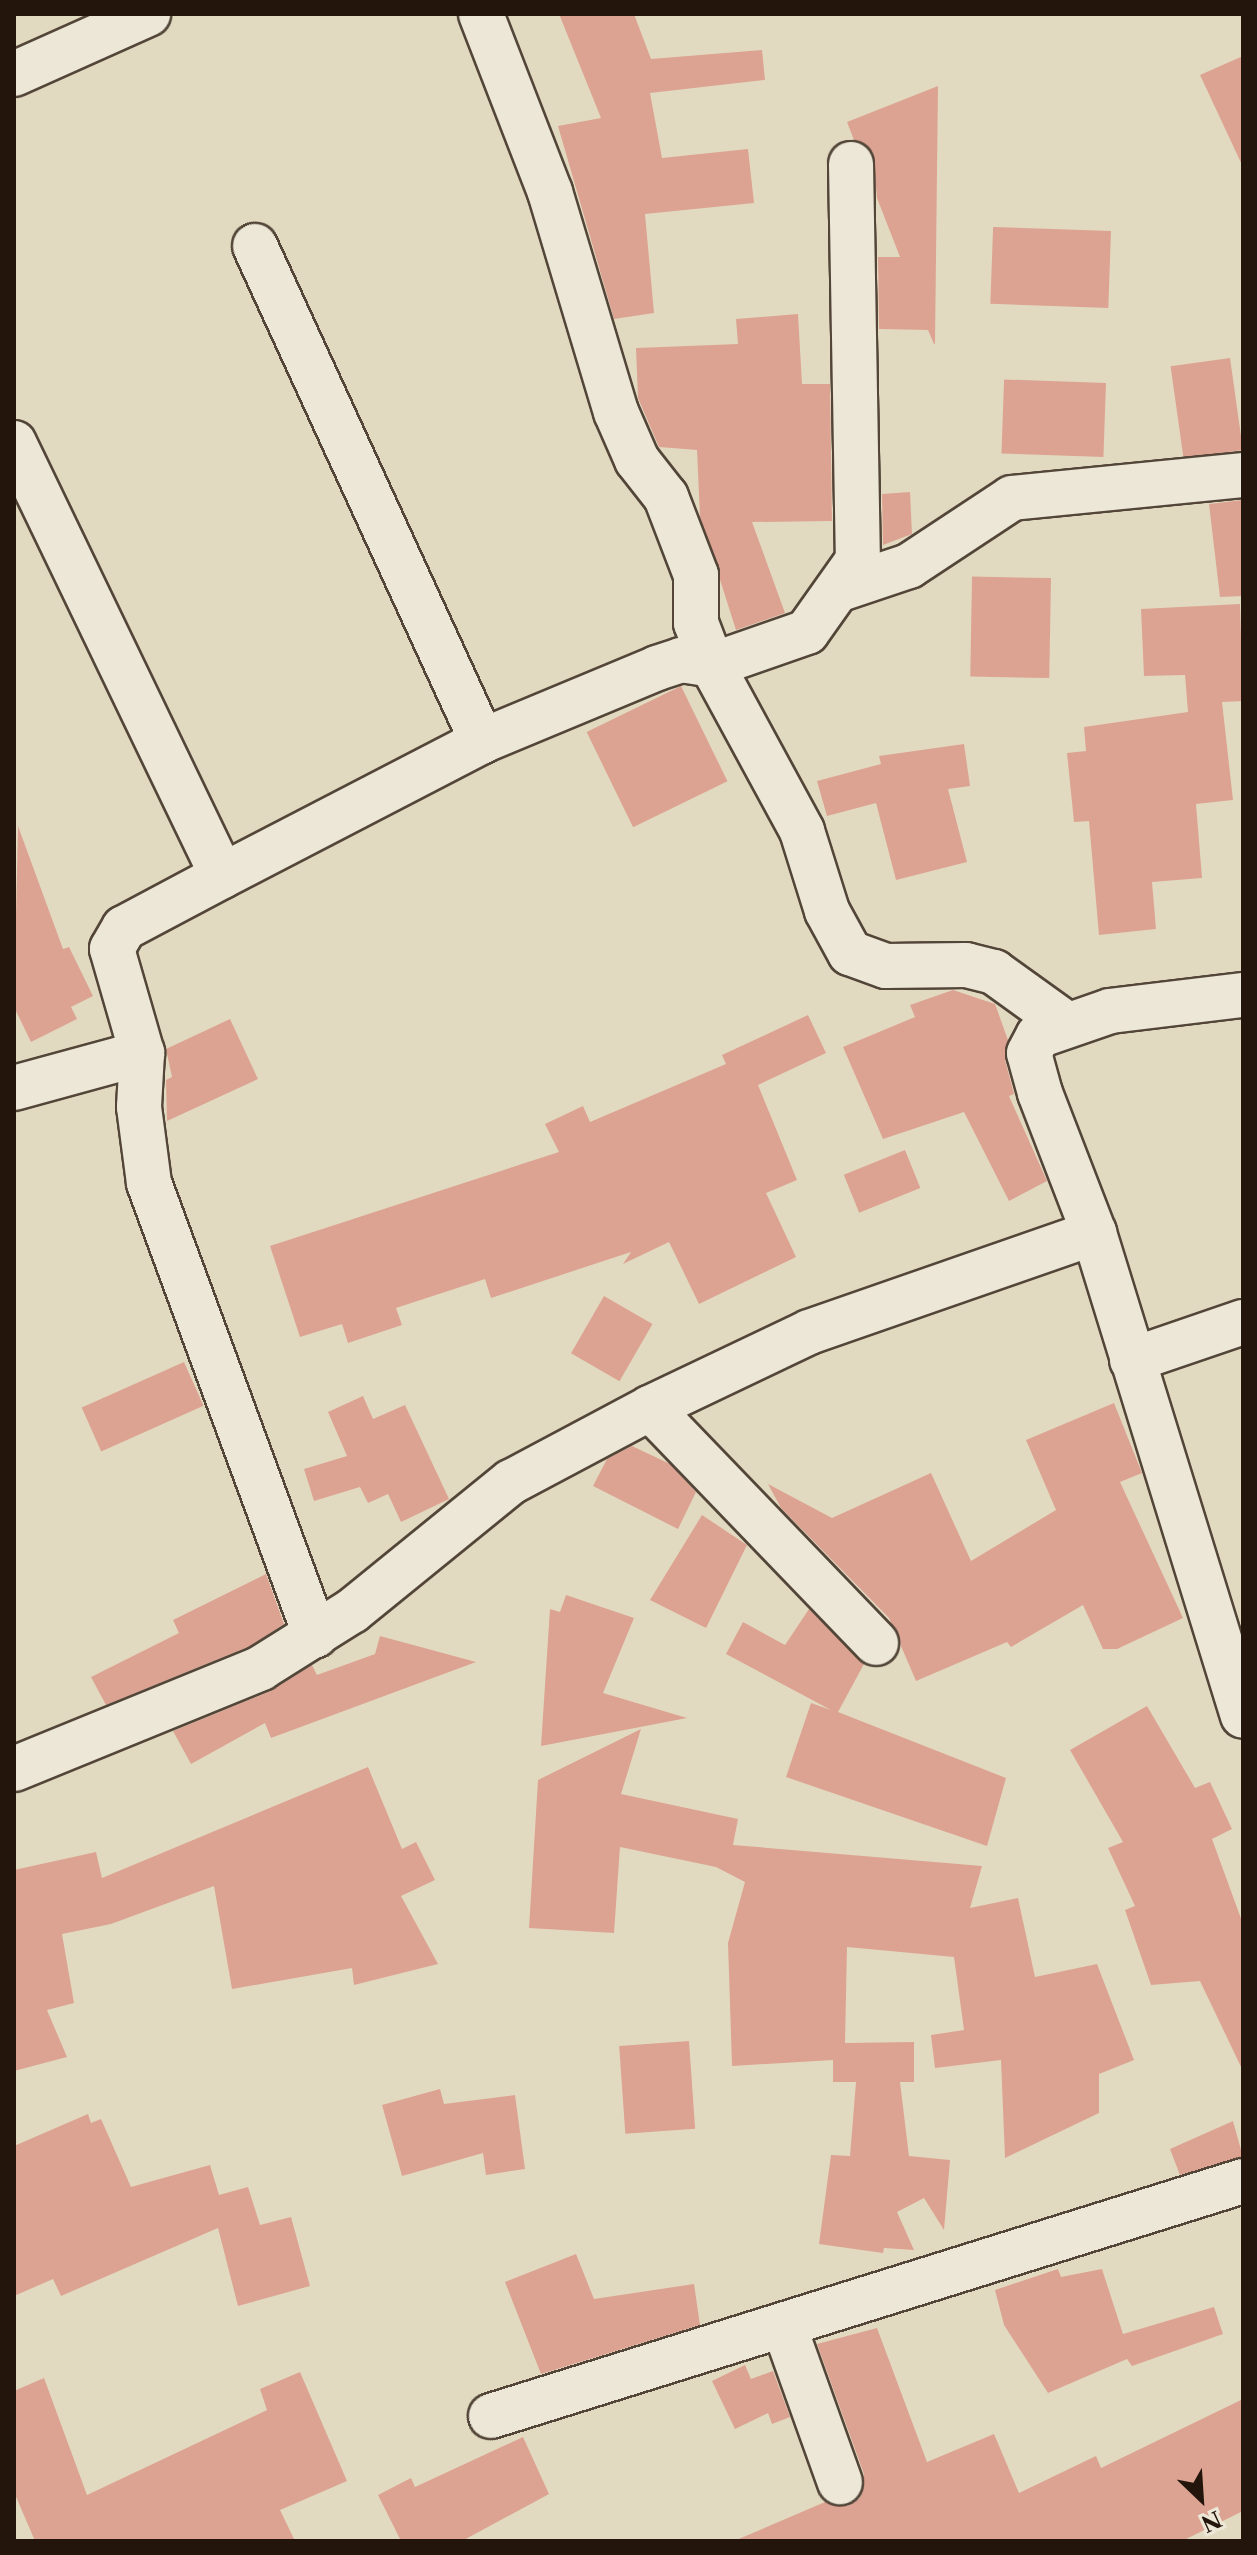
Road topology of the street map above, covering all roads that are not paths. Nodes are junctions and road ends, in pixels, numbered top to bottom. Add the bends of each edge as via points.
1 (148, 14) edge
2 (481, 14) edge
3 (14, 74) edge
4 (851, 164) dead end
5 (255, 246) dead end
6 (14, 443) edge
7 (1243, 475) edge
8 (840, 589) junction
9 (712, 665) junction
10 (482, 741) junction
11 (222, 876) junction
12 (1243, 995) edge
13 (1065, 1023) junction
14 (142, 1053) junction
15 (14, 1088) edge
16 (1094, 1233) junction
17 (1243, 1322) edge
18 (1132, 1360) junction
19 (650, 1408) junction
20 (315, 1635) junction
21 (876, 1643) dead end
22 (1243, 1716) edge
23 (14, 1769) edge
24 (1243, 2181) edge
25 (784, 2326) junction
26 (491, 2416) dead end
27 (840, 2482) dead end

1 - 3 street
2 - 9 street via 550,192 616,412 637,460 666,497 696,575 696,623
4 - 8 street via 858,560
5 - 10 street
6 - 11 street
7 - 8 street via 1012,498 909,566
8 - 9 street via 807,632
9 - 10 street via 681,660
9 - 13 street via 802,831 827,911 850,953 886,966 966,965 994,972
10 - 11 street
11 - 14 street via 116,937 112,949
12 - 13 street via 1110,1011
13 - 16 street via 1038,1036 1029,1053
14 - 15 street
14 - 20 street via 139,1107 149,1183
16 - 18 street
16 - 19 street via 809,1332
17 - 18 street
18 - 22 street
19 - 20 street via 511,1482 468,1522
19 - 21 street
20 - 23 street via 261,1668
24 - 25 street
25 - 26 street
25 - 27 street

